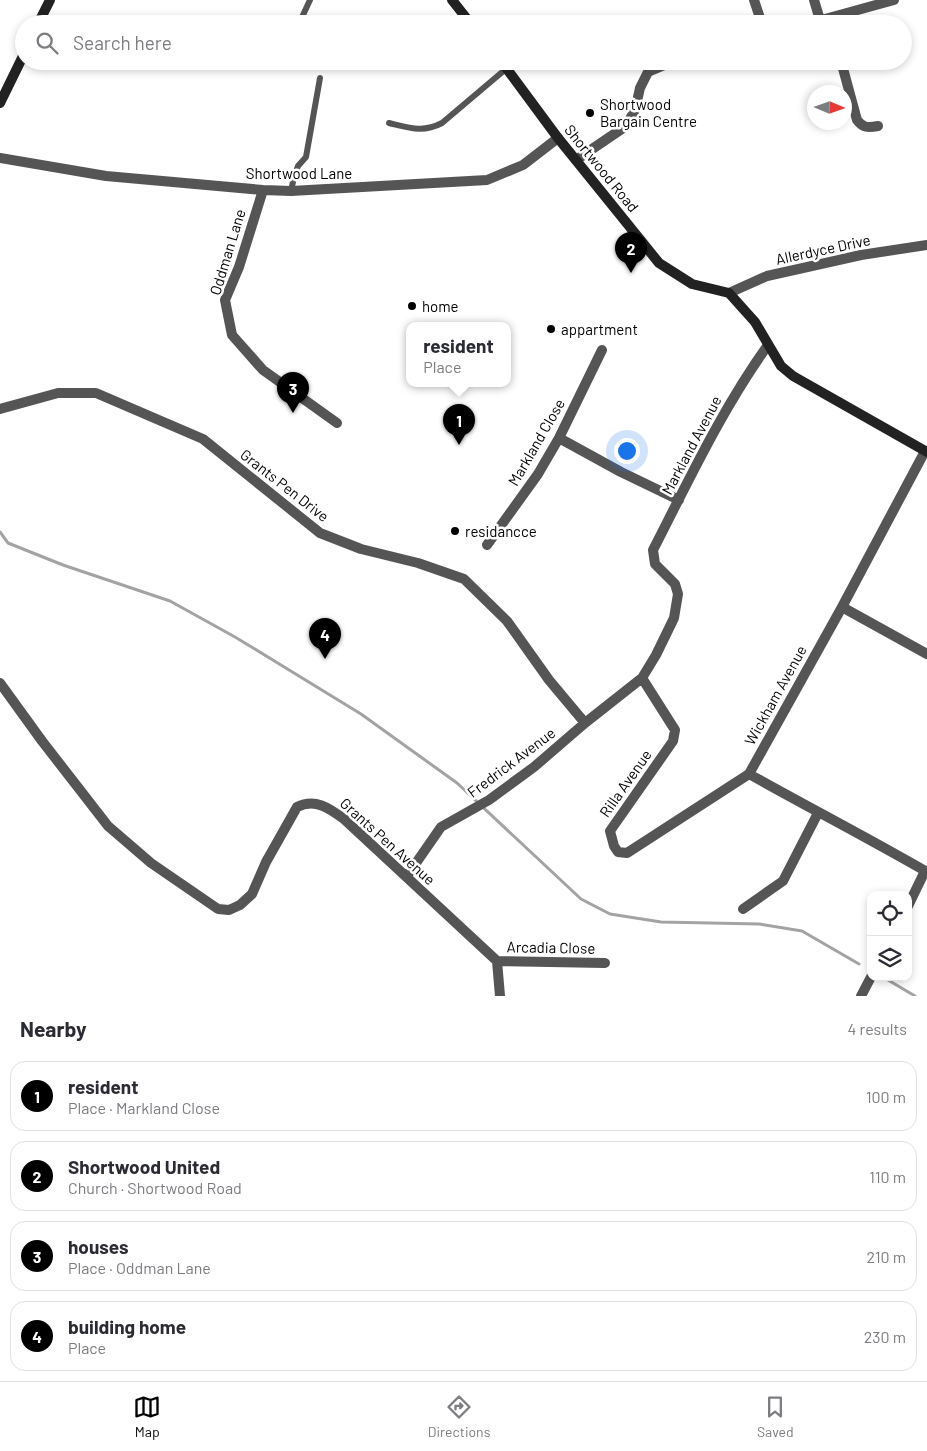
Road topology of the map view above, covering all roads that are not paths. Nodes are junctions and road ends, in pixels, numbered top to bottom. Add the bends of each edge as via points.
1 (50, 0) edge
2 (310, 0) edge
3 (452, 0) edge
4 (754, 0) edge
5 (814, 0) edge
6 (894, 0) edge
7 (42, 15) edge
8 (303, 15) edge
9 (464, 15) edge
10 (759, 15) edge
11 (823, 15) edge
12 (843, 15) edge
13 (16, 70) edge
14 (499, 70) edge
15 (508, 70) edge
16 (653, 70) edge
17 (843, 70) edge
18 (320, 78) dead end
19 (0, 103) edge
20 (389, 123) dead end
21 (878, 126) dead end
22 (558, 138) junction
23 (0, 158) edge
24 (576, 160) junction
25 (263, 190) junction
26 (291, 191) junction
27 (927, 245) edge
28 (729, 293) junction
29 (768, 345) junction
30 (602, 350) dead end
31 (0, 409) edge
32 (337, 424) dead end
33 (559, 438) junction
34 (926, 452) edge
35 (679, 500) junction
36 (486, 545) dead end
37 (842, 607) junction
38 (927, 654) edge
39 (642, 678) junction
40 (0, 683) edge
41 (585, 723) junction
42 (749, 774) junction
43 (818, 813) junction
44 (926, 872) edge
45 (406, 876) junction
46 (912, 898) edge
47 (743, 909) dead end
48 (497, 961) junction
49 (605, 963) dead end
50 (869, 981) edge
51 (500, 996) edge
52 (861, 996) edge

1 - 7 main road
2 - 8 lane
3 - 9 main road
4 - 10 street
5 - 11 street
6 - 12 street
13 - 19 main road
14 - 20 lane via 432,129
15 - 22 main road, Shortwood Road
16 - 24 street via 648,72 640,88 635,110 626,126
17 - 21 street via 860,125
18 - 26 lane via 306,157 298,166
22 - 24 main road, Shortwood Road
22 - 26 street, Shortwood Lane via 523,165 488,180
23 - 25 street, Shortwood Lane via 106,176
24 - 28 main road, Shortwood Road via 659,263 692,284
25 - 26 street, Shortwood Lane
25 - 32 street, Oddman Lane via 225,300 232,335 263,370
27 - 28 street, Allerdyce Drive via 861,255 767,276
28 - 29 main road via 755,322
29 - 34 main road via 781,366 793,376
29 - 35 street, Markland Avenue via 713,433
30 - 33 street, Markland Close
31 - 41 street, Grants Pen Drive via 58,393 96,393 203,439 320,533 464,580 507,621
33 - 35 street
33 - 36 street, Markland Close via 538,474
34 - 37 street, Wickham Avenue
35 - 39 street, Markland Avenue via 653,550 655,564 675,584 678,594 674,618
37 - 38 street
37 - 42 street, Wickham Avenue
39 - 41 street, Fredrick Avenue
39 - 42 street, Rilla Avenue via 675,730 673,741 610,831 618,852 627,853
40 - 45 street, Grants Pen Avenue via 108,826 151,863 218,909 229,910 252,894 297,807 304,803 324,805 344,819
41 - 45 street, Fredrick Avenue via 489,800 441,827
42 - 43 street
43 - 44 street
43 - 47 street via 783,881
44 - 46 street
45 - 48 street, Grants Pen Avenue
48 - 49 street, Arcadia Close
48 - 51 street
50 - 52 street

